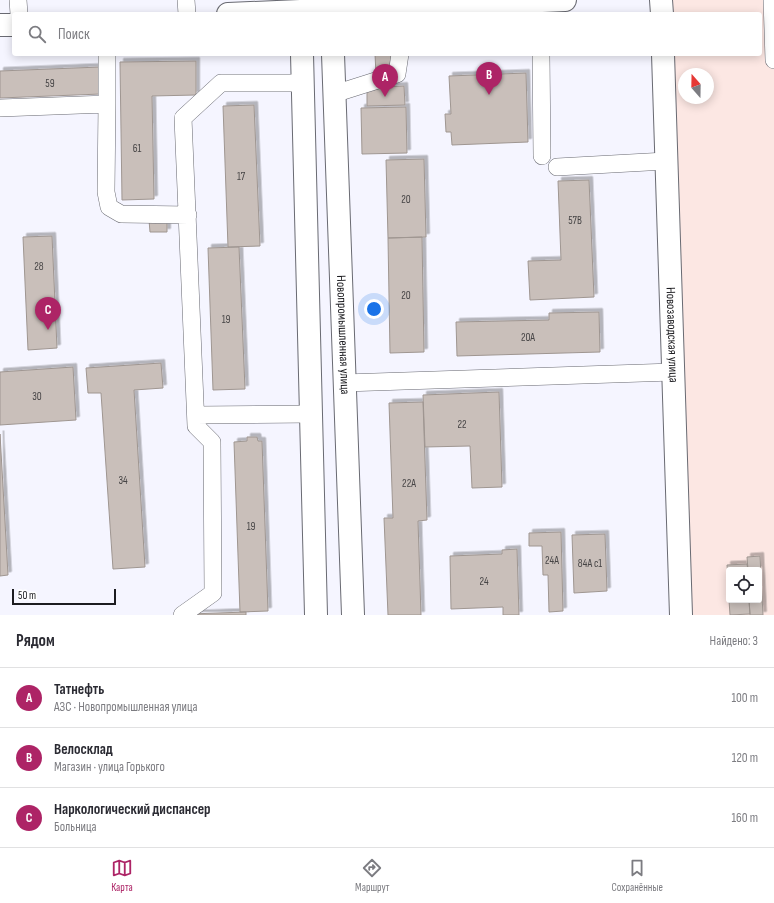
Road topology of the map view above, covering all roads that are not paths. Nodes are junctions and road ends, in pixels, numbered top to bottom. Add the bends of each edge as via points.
1 (18, 0) edge
2 (186, 0) edge
3 (565, 0) edge
4 (661, 0) edge
5 (772, 0) edge
6 (301, 8) edge
7 (331, 8) edge
8 (540, 8) edge
9 (410, 10) edge
10 (19, 12) edge
11 (187, 12) edge
12 (252, 12) edge
13 (662, 12) edge
14 (0, 25) edge
15 (12, 25) edge
16 (107, 56) edge
17 (302, 56) edge
18 (333, 56) edge
19 (400, 56) edge
20 (541, 56) edge
21 (663, 56) edge
22 (774, 60) edge
23 (303, 83) junction
24 (334, 94) junction
25 (107, 104) junction
26 (0, 108) edge
27 (542, 156) dead end
28 (666, 161) junction
29 (557, 167) dead end
30 (188, 215) junction
31 (673, 372) junction
32 (344, 384) junction
33 (196, 414) junction
34 (311, 414) junction
35 (182, 615) edge
36 (316, 615) edge
37 (352, 615) edge
38 (681, 615) edge

1 - 10 lane
2 - 11 lane
3 - 8 main road
4 - 13 main road
5 - 22 lane
6 - 7 main road
6 - 12 main road
7 - 9 main road
8 - 9 main road
14 - 15 main road
16 - 25 lane
17 - 23 main road
18 - 24 main road, Новопромышленная улица
19 - 24 lane via 397,74
20 - 27 lane
21 - 28 main road, Новозаводская улица
23 - 30 lane via 221,83 183,118
23 - 34 main road
24 - 32 main road, Новопромышленная улица
25 - 26 lane
25 - 30 lane via 106,192 109,207 121,214
28 - 29 lane
28 - 31 main road, Новозаводская улица
30 - 33 lane
31 - 32 lane
31 - 38 main road, Новозаводская улица
32 - 37 main road, Новопромышленная улица
33 - 34 lane
33 - 35 lane via 196,426 212,442 213,593
34 - 36 main road

